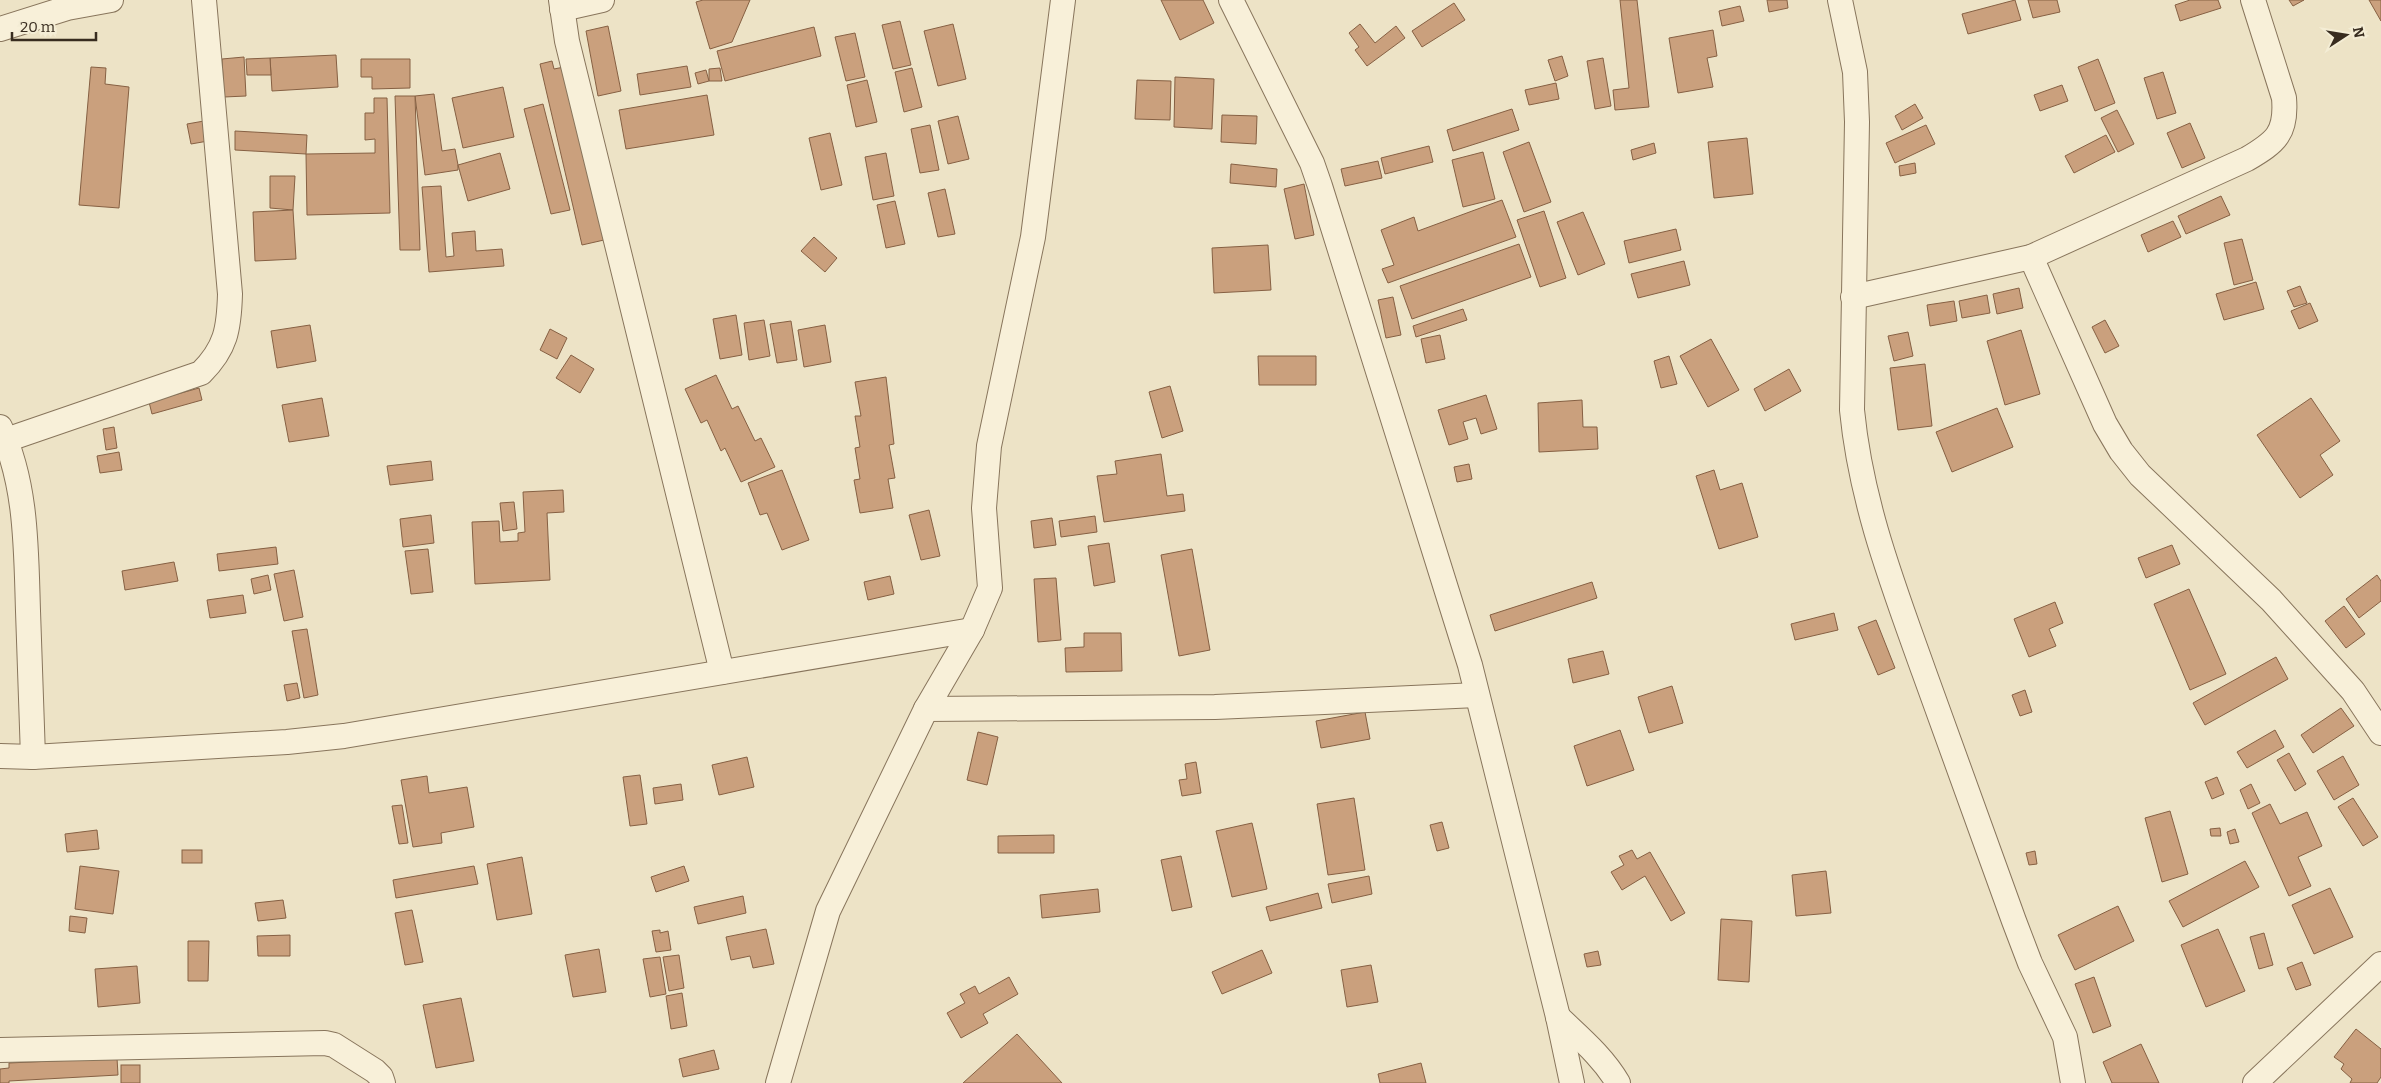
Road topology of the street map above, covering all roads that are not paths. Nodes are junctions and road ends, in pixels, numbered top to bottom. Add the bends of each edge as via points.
1 (111, 0) edge
2 (204, 0) edge
3 (602, 0) edge
4 (1063, 0) edge
5 (1230, 0) edge
6 (1840, 0) edge
7 (2253, 0) edge
8 (561, 4) edge
9 (0, 29) edge
10 (2031, 257) junction
11 (1852, 297) junction
12 (3, 434) edge
13 (972, 630) junction
14 (722, 672) junction
15 (1476, 695) junction
16 (926, 709) junction
17 (2381, 733) edge
18 (0, 756) edge
19 (33, 756) junction
20 (2381, 964) edge
21 (1558, 1017) junction
22 (0, 1050) edge
23 (382, 1083) edge
24 (775, 1083) edge
25 (1572, 1083) edge
26 (1618, 1083) edge
27 (2073, 1083) edge
28 (2255, 1083) edge

1 - 9 street via 67,8
2 - 12 street via 230,294 225,342 216,359 201,374
3 - 8 street
4 - 13 street via 1033,237 986,466 984,508 990,588
5 - 15 street via 1312,163 1464,646
6 - 11 street via 1855,72 1857,122
7 - 10 street via 2284,98 2284,125 2276,139 2247,159
8 - 14 street
10 - 11 street
10 - 17 street via 2105,424 2121,451 2140,475 2272,600 2353,691
11 - 27 street via 1854,435 1870,517 2017,929 2065,1037
12 - 19 street via 22,499 26,539
13 - 14 street
13 - 16 street
14 - 19 street via 344,736
15 - 16 street via 1215,707
15 - 21 street
16 - 24 street via 828,911
18 - 19 street
20 - 28 street
21 - 25 street
21 - 26 street via 1610,1069
22 - 23 street via 325,1043 334,1045 375,1071 381,1076

